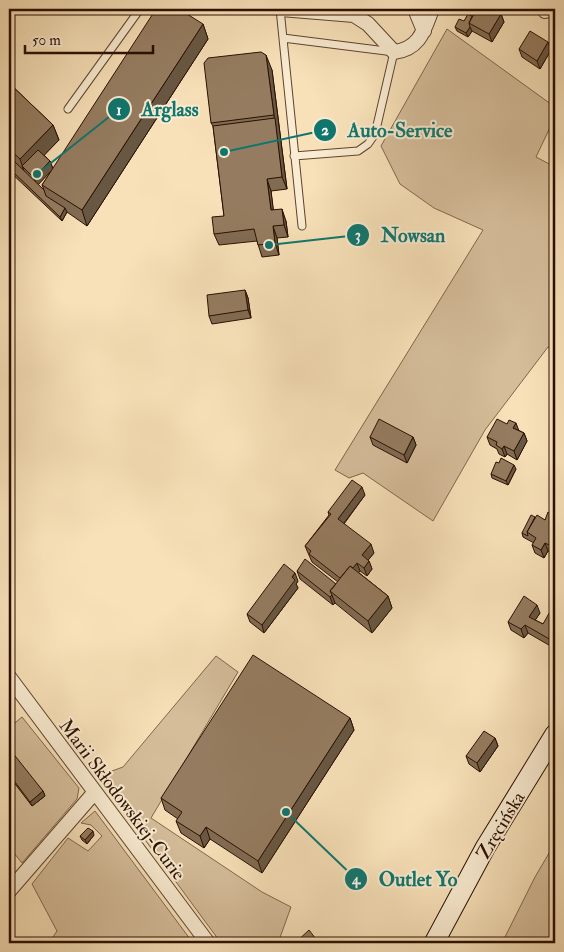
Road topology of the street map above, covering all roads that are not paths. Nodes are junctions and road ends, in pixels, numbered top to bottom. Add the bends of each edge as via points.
1 (140, 9) edge
2 (281, 9) edge
3 (415, 9) edge
4 (432, 9) edge
5 (424, 31) junction
6 (283, 38) junction
7 (394, 52) junction
8 (68, 109) dead end
9 (294, 156) junction
10 (302, 226) dead end
11 (9, 678) edge
12 (555, 734) edge
13 (94, 793) junction
14 (9, 891) edge
15 (208, 943) edge
16 (434, 943) edge

1 - 8 lane
2 - 6 lane
2 - 7 street via 354,15 368,24
3 - 5 street
4 - 5 street
5 - 7 street via 407,50
6 - 7 lane
6 - 9 lane
7 - 9 lane via 374,134 368,144 358,151
9 - 10 lane
11 - 13 street, Marii Skłodowskiej-Curie
12 - 16 street, Zręcińska via 485,848
13 - 14 street
13 - 15 street, Marii Skłodowskiej-Curie

